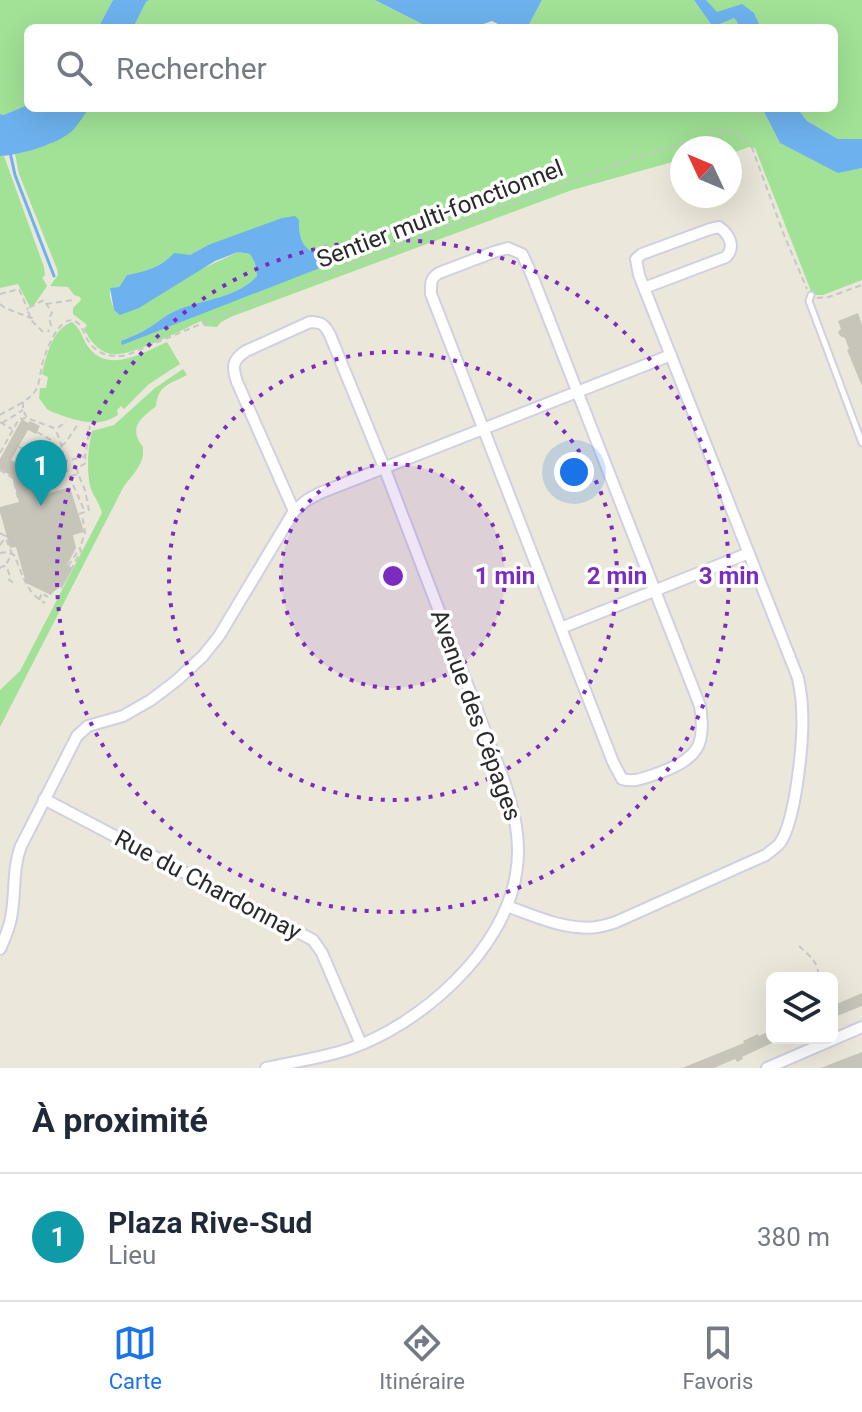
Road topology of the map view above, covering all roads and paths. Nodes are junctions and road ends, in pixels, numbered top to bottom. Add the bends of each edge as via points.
1 (862, 285) edge
2 (644, 288) junction
3 (0, 294) edge
4 (811, 295) junction
5 (73, 300) dead end
6 (0, 304) edge
7 (46, 304) junction
8 (28, 311) junction
9 (32, 318) junction
10 (671, 355) junction
11 (578, 392) junction
12 (23, 401) junction
13 (23, 410) junction
14 (0, 415) edge
15 (27, 418) junction
16 (66, 421) dead end
17 (1, 422) edge
18 (78, 424) dead end
19 (90, 426) dead end
20 (54, 428) junction
21 (483, 429) junction
22 (13, 430) junction
23 (37, 432) dead end
24 (53, 441) junction
25 (0, 443) edge
26 (6, 443) junction
27 (862, 443) edge
28 (19, 447) dead end
29 (46, 447) junction
30 (60, 447) junction
31 (28, 452) junction
32 (0, 453) edge
33 (85, 456) junction
34 (63, 462) junction
35 (46, 465) junction
36 (384, 467) junction
37 (0, 470) edge
38 (78, 474) junction
39 (70, 477) junction
40 (50, 493) dead end
41 (87, 496) junction
42 (79, 499) junction
43 (19, 502) dead end
44 (294, 511) junction
45 (82, 513) junction
46 (0, 533) edge
47 (6, 536) junction
48 (0, 545) edge
49 (80, 548) junction
50 (0, 553) edge
51 (749, 553) junction
52 (12, 554) junction
53 (5, 566) junction
54 (68, 566) dead end
55 (0, 568) edge
56 (21, 576) junction
57 (16, 578) dead end
58 (14, 583) dead end
59 (61, 588) dead end
60 (655, 590) junction
61 (48, 597) dead end
62 (39, 600) junction
63 (45, 603) dead end
64 (561, 628) junction
65 (44, 799) junction
66 (507, 906) junction
67 (799, 946) dead end
68 (0, 949) edge
69 (819, 972) edge
70 (862, 1027) edge
71 (361, 1044) junction
72 (266, 1068) edge
73 (767, 1068) edge

1 - 4 path via 829,297
2 - 2 street via 638,256 715,227 726,233 729,255
2 - 10 street
3 - 8 path via 19,289
4 - 12 path, Sentier multi-fonctionnel via 751,145 723,130 461,222 127,355 105,355 76,322 65,322 44,356 37,390
4 - 27 lane
5 - 7 path
6 - 9 path
7 - 8 path via 38,302
7 - 9 path via 52,313 46,332
8 - 9 path
10 - 11 street
10 - 51 street
11 - 21 street
11 - 21 street via 522,254 508,248 480,257 439,273 430,284
11 - 60 street
12 - 13 path
12 - 14 path, Sentier multi-fonctionnel
13 - 15 path
13 - 17 path
15 - 20 path
15 - 22 path via 19,419
16 - 20 path
17 - 22 path
18 - 30 path
19 - 33 path
20 - 30 path
21 - 36 street
21 - 64 street
22 - 26 path
23 - 24 path
24 - 29 path
24 - 34 path via 59,463
25 - 26 path
26 - 32 path
28 - 31 path
29 - 31 path via 35,445
29 - 35 path via 51,459
30 - 34 path
31 - 35 path
33 - 34 path
33 - 38 path
34 - 39 path
35 - 40 path
36 - 44 street via 320,493
36 - 44 street, Avenue des Cépages via 325,325 310,322 246,351 233,362 233,371
36 - 66 street, Avenue des Cépages via 510,797 518,841
37 - 43 path via 13,478
38 - 39 path
38 - 41 path
39 - 42 path
41 - 42 path
41 - 45 path via 89,511
42 - 45 path
44 - 65 street via 203,656 151,700 82,730
45 - 49 path via 85,532
46 - 47 path
47 - 48 path
47 - 52 path
49 - 54 path
49 - 59 path
50 - 52 path
51 - 60 street
51 - 66 street via 798,678 802,708 793,806 779,844 731,872 616,922 594,927 562,923
52 - 53 path
52 - 56 path
53 - 55 path
53 - 58 path
56 - 57 path
56 - 62 path
60 - 64 street
60 - 64 street via 702,714 697,747 674,767 639,780 622,779
61 - 62 path via 42,593
62 - 63 path
65 - 68 street via 17,855 12,915
65 - 71 street, Rue du Chardonnay via 313,940
66 - 71 street, Avenue des Cépages via 475,959 431,1003
67 - 69 path
70 - 73 street
71 - 72 street, Avenue des Cépages

